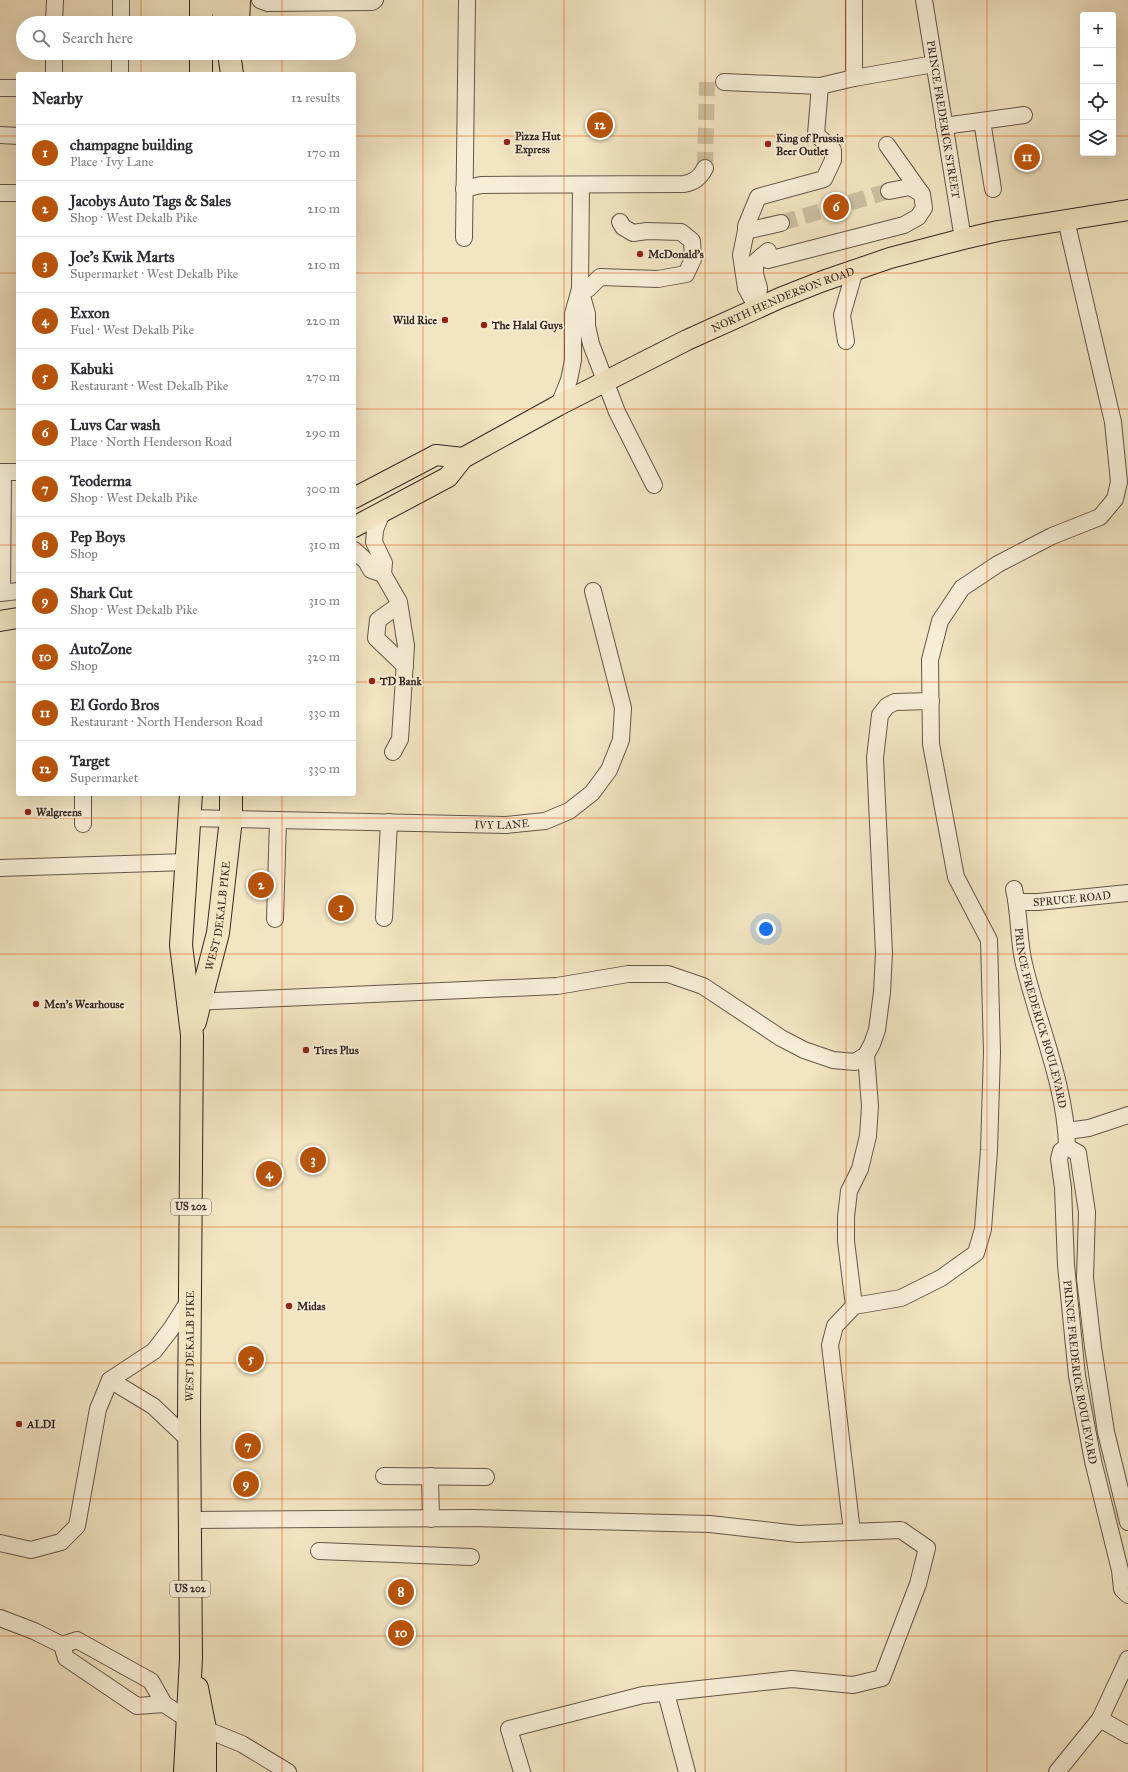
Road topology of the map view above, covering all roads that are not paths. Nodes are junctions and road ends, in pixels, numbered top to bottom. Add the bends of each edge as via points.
1 (55, 0) edge
2 (121, 0) edge
3 (201, 0) edge
4 (221, 0) edge
5 (239, 0) edge
6 (260, 0) edge
7 (375, 0) edge
8 (467, 0) edge
9 (854, 0) edge
10 (924, 0) edge
11 (54, 16) edge
12 (121, 16) edge
13 (201, 16) edge
14 (224, 16) edge
15 (238, 16) edge
16 (54, 60) edge
17 (120, 60) edge
18 (201, 60) edge
19 (230, 60) edge
20 (238, 60) edge
21 (934, 64) junction
22 (54, 72) edge
23 (120, 72) edge
24 (201, 72) edge
25 (232, 72) edge
26 (237, 72) edge
27 (854, 78) junction
28 (724, 82) dead end
29 (820, 86) junction
30 (0, 88) edge
31 (16, 88) edge
32 (1024, 115) dead end
33 (982, 121) junction
34 (944, 126) junction
35 (0, 135) edge
36 (16, 136) edge
37 (887, 145) dead end
38 (705, 168) tunnel mouth
39 (581, 185) junction
40 (464, 189) junction
41 (992, 189) dead end
42 (889, 191) tunnel mouth
43 (0, 193) edge
44 (16, 193) edge
45 (922, 194) junction
46 (1128, 210) edge
47 (1066, 220) junction
48 (620, 222) dead end
49 (781, 223) tunnel mouth
50 (746, 231) junction
51 (464, 238) dead end
52 (963, 239) junction
53 (855, 270) junction
54 (584, 289) junction
55 (757, 308) junction
56 (846, 341) dead end
57 (606, 381) junction
58 (559, 405) junction
59 (463, 458) junction
60 (7, 472) edge
61 (654, 484) dead end
62 (356, 497) edge
63 (382, 512) junction
64 (356, 526) edge
65 (356, 552) edge
66 (383, 574) junction
67 (16, 591) edge
68 (593, 591) dead end
69 (1, 592) edge
70 (399, 605) junction
71 (16, 618) edge
72 (0, 621) edge
73 (405, 666) junction
74 (931, 701) junction
75 (393, 752) dead end
76 (83, 796) edge
77 (191, 796) edge
78 (231, 796) edge
79 (190, 818) junction
80 (231, 819) junction
81 (278, 820) junction
82 (389, 822) junction
83 (83, 824) dead end
84 (187, 862) junction
85 (0, 868) edge
86 (1128, 893) edge
87 (1015, 896) joint
88 (384, 918) dead end
89 (275, 919) dead end
90 (194, 1001) junction
91 (866, 1056) junction
92 (1128, 1115) edge
93 (1067, 1139) junction
94 (190, 1299) junction
95 (854, 1306) junction
96 (110, 1380) junction
97 (190, 1441) junction
98 (384, 1476) dead end
99 (430, 1476) junction
100 (486, 1477) dead end
101 (431, 1519) junction
102 (190, 1520) junction
103 (1128, 1522) edge
104 (852, 1532) junction
105 (0, 1543) edge
106 (319, 1551) dead end
107 (471, 1557) dead end
108 (1128, 1594) edge
109 (0, 1618) edge
110 (62, 1645) junction
111 (1128, 1659) edge
112 (666, 1693) junction
113 (164, 1704) junction
114 (1100, 1719) junction
115 (196, 1724) junction
116 (1128, 1735) edge
117 (185, 1772) edge
118 (205, 1772) edge
119 (288, 1772) edge
120 (522, 1772) edge
121 (687, 1772) edge
122 (1057, 1772) edge

1 - 11 street
2 - 12 street
3 - 13 highway
4 - 14 highway
5 - 15 highway
6 - 7 street via 268,3
8 - 40 street
9 - 27 street
10 - 21 street, PRINCE FREDERICK STREET
16 - 22 street
17 - 23 street
18 - 24 highway
19 - 25 highway
20 - 26 highway
21 - 27 street
21 - 34 street, PRINCE FREDERICK STREET
27 - 29 street
28 - 29 street
29 - 50 street via 816,134 833,150 833,160 824,179 758,197
30 - 31 street
32 - 33 street
33 - 34 street
33 - 41 street
34 - 52 street, PRINCE FREDERICK STREET
35 - 36 street
37 - 45 street
38 - 39 street via 697,179 684,184
39 - 40 street via 481,185
39 - 54 street
40 - 51 street
42 - 45 street via 910,187
43 - 44 street
45 - 55 street via 924,208 914,219 892,218 767,251 755,262 754,274 759,288
46 - 47 main road, NORTH HENDERSON ROAD
47 - 52 main road, NORTH HENDERSON ROAD
47 - 74 street via 1113,422 1119,482 1115,499 1100,517 1032,546 998,564 962,588 940,621 930,660
48 - 54 street via 623,227 634,233 681,232 692,241 693,259 686,274 658,279 600,277
49 - 50 street
50 - 55 street via 741,255 746,288
52 - 53 main road, NORTH HENDERSON ROAD
53 - 55 main road, NORTH HENDERSON ROAD
53 - 56 street via 842,315
54 - 57 street via 590,340
54 - 58 street via 573,314 573,365
55 - 57 main road, NORTH HENDERSON ROAD
57 - 58 main road, NORTH HENDERSON ROAD
57 - 61 street via 617,412
58 - 59 main road, NORTH HENDERSON ROAD
59 - 62 main road via 436,455
59 - 63 main road, NORTH HENDERSON ROAD via 448,477
60 - 69 street
63 - 64 main road, NORTH HENDERSON ROAD
63 - 66 street via 373,536 384,563
65 - 66 street via 371,570
66 - 70 street
67 - 69 street
68 - 82 street, IVY LANE via 623,708 620,740 609,770 592,793 569,811 545,821 506,825
70 - 73 street via 406,646
70 - 73 street via 378,620 376,638
71 - 72 main road
73 - 75 street via 400,739
74 - 91 street via 895,702 887,706 880,715 875,758 884,953 877,1030
74 - 95 street via 931,744 956,877 989,940 992,1052 989,1150 983,1228 976,1252 940,1278 901,1298
76 - 83 street
77 - 79 highway, WEST DEKALB PIKE / US 202
78 - 80 highway, WEST DEKALB PIKE / US 202
79 - 80 street, IVY LANE
79 - 84 highway, WEST DEKALB PIKE / US 202
80 - 81 street, IVY LANE
80 - 90 highway, WEST DEKALB PIKE / US 202 via 218,933
81 - 82 street, IVY LANE
81 - 89 street
82 - 88 street
84 - 85 street
84 - 90 highway, WEST DEKALB PIKE / US 202 via 181,945
86 - 87 street, SPRUCE ROAD via 1038,902
87 - 93 street, PRINCE FREDERICK BOULEVARD via 1024,967 1055,1074
90 - 91 street via 557,986 628,974 668,974 703,986 781,1038 804,1050 833,1060 855,1062
90 - 94 highway, WEST DEKALB PIKE / US 202
91 - 95 street via 870,1106 868,1136 860,1169 849,1191 846,1217 846,1240
92 - 93 street via 1089,1128
93 - 103 street, PRINCE FREDERICK BOULEVARD via 1078,1153 1087,1212 1085,1278 1093,1347 1106,1432
93 - 108 street, PRINCE FREDERICK BOULEVARD via 1059,1159 1077,1376 1122,1589
94 - 96 street via 154,1351
94 - 97 highway, WEST DEKALB PIKE / US 202
95 - 104 street via 835,1326 830,1345
96 - 97 street via 153,1406
96 - 105 street via 98,1409 76,1526 61,1542 31,1550
97 - 102 highway, WEST DEKALB PIKE / US 202
98 - 99 street
99 - 100 street
99 - 101 street
101 - 102 street
101 - 104 street via 710,1524 798,1534
102 - 115 highway, WEST DEKALB PIKE / US 202 via 191,1658
104 - 112 street via 900,1530 927,1548 918,1584 882,1678 853,1685 792,1679
106 - 107 street
109 - 110 street
110 - 113 street via 77,1640 151,1682
110 - 113 street via 66,1658 136,1706
111 - 114 street
112 - 120 street via 643,1695 509,1729
112 - 121 street
113 - 115 street
114 - 116 street
114 - 122 street
115 - 117 highway, WEST DEKALB PIKE / US 202
115 - 118 highway, WEST DEKALB PIKE / US 202
115 - 119 street via 242,1744

